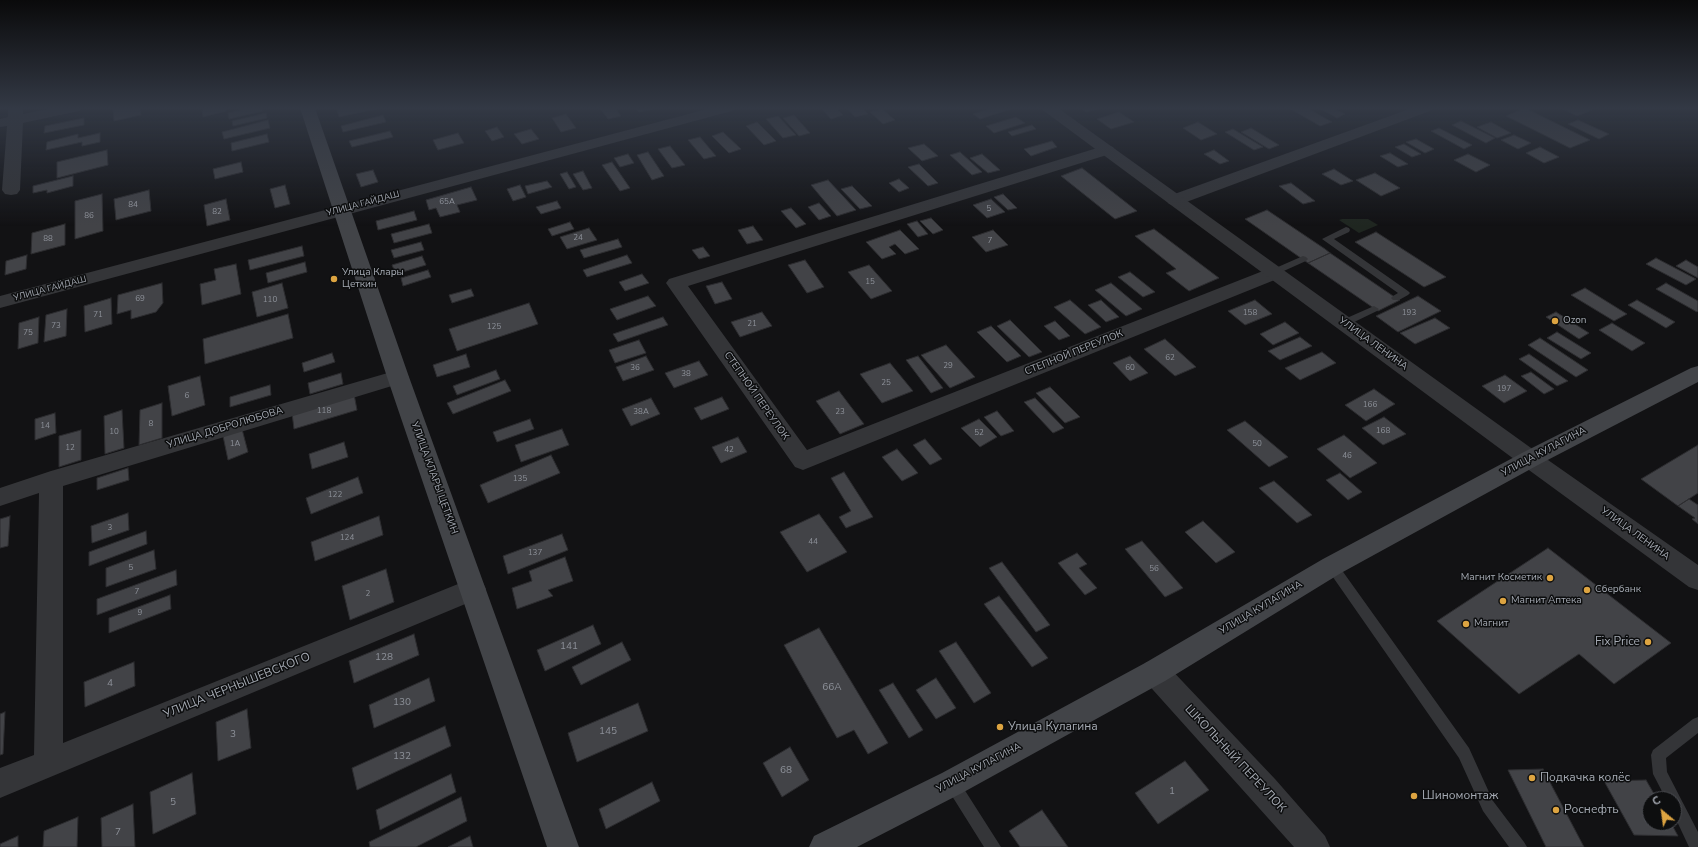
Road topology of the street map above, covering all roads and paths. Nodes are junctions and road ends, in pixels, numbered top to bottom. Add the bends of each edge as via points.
1 (10, 148) edge
2 (321, 148) edge
3 (578, 148) edge
4 (1104, 148) edge
5 (1318, 148) edge
6 (1107, 150) junction
7 (11, 190) dead end
8 (1175, 200) junction
9 (342, 210) junction
10 (1346, 230) dead end
11 (1335, 245) junction
12 (1325, 249) dead end
13 (1303, 259) dead end
14 (1275, 272) junction
15 (1396, 298) dead end
16 (0, 302) edge
17 (1374, 308) dead end
18 (1344, 323) junction
19 (1698, 373) edge
20 (398, 377) junction
21 (1530, 459) junction
22 (51, 480) junction
23 (0, 497) edge
24 (1332, 566) junction
25 (1698, 579) edge
26 (473, 589) junction
27 (1155, 672) junction
28 (1698, 724) edge
29 (48, 763) junction
30 (0, 783) edge
31 (952, 783) junction
32 (1670, 791) edge
33 (1682, 816) edge
34 (563, 847) edge
35 (826, 847) edge
36 (993, 847) edge
37 (1314, 847) edge
38 (1519, 847) edge
39 (1697, 847) edge

1 - 7 street
2 - 9 main road, УЛИЦА КЛАРЫ ЦЕТКИН
3 - 9 street, УЛИЦА ГАЙДАШ
4 - 6 street, УЛИЦА ЛЕНИНА
5 - 8 street
6 - 8 street, УЛИЦА ЛЕНИНА
6 - 14 street, СТЕПНОЙ ПЕРЕУЛОК via 676,283 803,461
8 - 14 street, УЛИЦА ЛЕНИНА
9 - 16 street, УЛИЦА ГАЙДАШ
9 - 20 main road, УЛИЦА КЛАРЫ ЦЕТКИН
10 - 11 lane via 1327,239
11 - 12 lane
11 - 15 lane via 1404,291 1405,294
13 - 14 lane
14 - 18 street, УЛИЦА ЛЕНИНА
17 - 18 lane
18 - 21 street, УЛИЦА ЛЕНИНА
19 - 21 main road, УЛИЦА КУЛАГИНА
20 - 22 street, УЛИЦА ДОБРОЛЮБОВА
20 - 26 main road, УЛИЦА КЛАРЫ ЦЕТКИН
21 - 24 main road, УЛИЦА КУЛАГИНА
21 - 25 street, УЛИЦА ЛЕНИНА
22 - 23 street, УЛИЦА ДОБРОЛЮБОВА
22 - 29 street
24 - 27 main road, УЛИЦА КУЛАГИНА
24 - 38 lane via 1464,753 1488,806
26 - 29 street, УЛИЦА ЧЕРНЫШЕВСКОГО
26 - 34 main road, УЛИЦА КЛАРЫ ЦЕТКИН
27 - 31 main road, УЛИЦА КУЛАГИНА
27 - 37 street, ШКОЛЬНЫЙ ПЕРЕУЛОК
28 - 32 lane via 1658,755 1660,774
29 - 30 street, УЛИЦА ЧЕРНЫШЕВСКОГО
31 - 35 main road, УЛИЦА КУЛАГИНА
31 - 36 lane
33 - 39 lane

